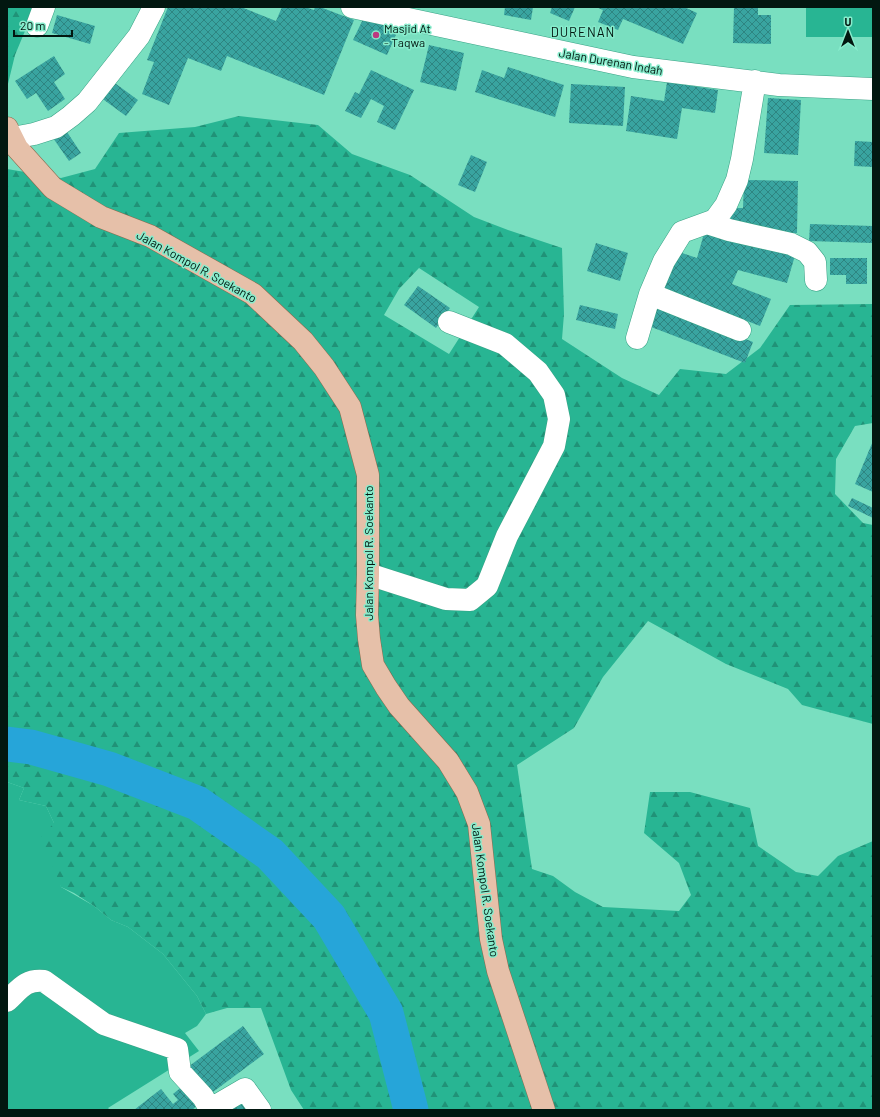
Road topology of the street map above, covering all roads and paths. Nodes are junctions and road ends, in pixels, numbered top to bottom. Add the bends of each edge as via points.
1 (154, 7) edge
2 (352, 7) edge
3 (410, 13) edge
4 (755, 81) junction
5 (873, 89) edge
6 (9, 135) edge
7 (707, 223) junction
8 (816, 280) dead end
9 (650, 294) junction
10 (449, 322) dead end
11 (740, 330) dead end
12 (637, 338) dead end
13 (368, 574) junction
14 (7, 1001) edge
15 (209, 1110) edge
16 (260, 1110) edge
17 (544, 1110) edge

1 - 6 street via 139,36 82,107 56,127 34,134
2 - 3 street, Jalan Durenan Indah
3 - 4 street, Jalan Durenan Indah via 633,67
4 - 5 street, Jalan Durenan Indah via 779,85
4 - 7 street via 737,180 726,205 715,220
6 - 13 main road, Jalan Kompol R. Soekanto via 17,148 53,188 101,217 150,236 254,294 303,341 324,367 350,407 368,475
7 - 8 street via 791,244 807,252 815,262
7 - 9 street via 682,232 664,261
9 - 11 street
9 - 12 street
10 - 13 street via 505,344 538,372 554,395 559,419 554,446 507,536 487,586 470,600 446,599
13 - 17 main road, Jalan Kompol R. Soekanto via 367,615 373,665 399,706 448,761 467,792 479,824 492,946
14 - 15 street via 24,984 34,980 44,981 104,1024 177,1049 180,1072 203,1097
15 - 16 street via 245,1089

